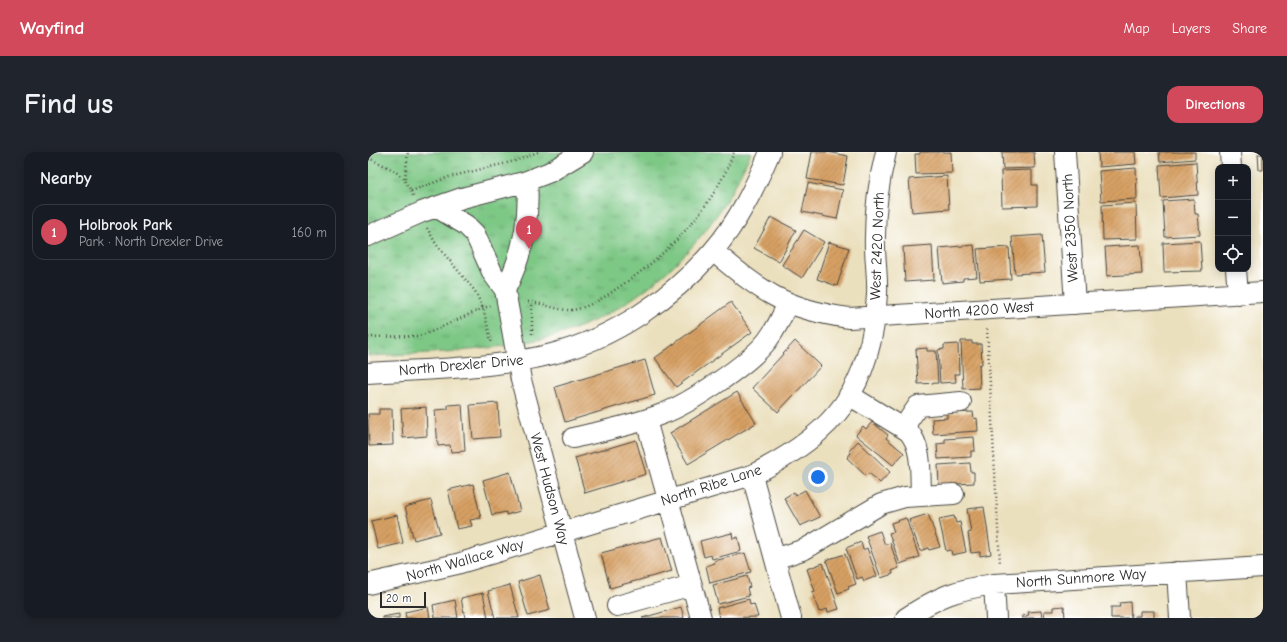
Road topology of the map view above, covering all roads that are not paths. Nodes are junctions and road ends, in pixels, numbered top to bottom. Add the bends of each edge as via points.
1 (583, 152) edge
2 (770, 152) edge
3 (886, 152) edge
4 (1065, 152) edge
5 (1230, 152) edge
6 (1231, 164) edge
7 (527, 181) junction
8 (436, 207) junction
9 (368, 236) edge
10 (713, 251) junction
11 (1236, 272) edge
12 (504, 290) junction
13 (1263, 292) edge
14 (1238, 294) junction
15 (787, 304) junction
16 (1074, 304) junction
17 (874, 317) junction
18 (518, 360) junction
19 (368, 372) edge
20 (849, 395) junction
21 (961, 402) dead end
22 (646, 420) junction
23 (903, 428) junction
24 (573, 438) dead end
25 (752, 475) junction
26 (954, 494) dead end
27 (921, 496) junction
28 (668, 499) junction
29 (561, 532) junction
30 (775, 559) junction
31 (1263, 567) edge
32 (1177, 572) junction
33 (368, 584) edge
34 (994, 584) junction
35 (692, 585) junction
36 (617, 606) dead end
37 (585, 618) edge
38 (701, 618) edge
39 (791, 618) edge
40 (906, 618) edge
41 (996, 618) edge
42 (1180, 618) edge

1 - 7 street via 550,172
2 - 10 street, North Drexler Drive via 756,185 736,220
3 - 17 street, West 2420 North via 876,201 874,236 877,293
4 - 16 street, West 2350 North
5 - 6 street
7 - 8 street
7 - 12 street via 528,212 525,230 514,272
8 - 9 street
8 - 12 street via 466,224 475,234 492,274
10 - 15 street, North 4200 West via 748,280
10 - 18 street, North Drexler Drive via 674,289 617,328 553,354
11 - 14 street
12 - 18 street, West Hudson Way
13 - 14 street, North 4200 West
14 - 16 street, North 4200 West
15 - 17 street, North 4200 West via 832,316
15 - 22 street via 780,321 766,342 742,365 701,393 663,414
16 - 17 street, North 4200 West
17 - 20 street, North Ribe Lane via 867,360
18 - 19 street, North Drexler Drive via 483,366
18 - 29 street, West Hudson Way
20 - 23 street
20 - 25 street, North Ribe Lane via 820,432 791,454
21 - 23 street via 918,406
22 - 24 street
22 - 28 street
23 - 27 street via 916,442
25 - 28 street, North Ribe Lane
25 - 30 street
26 - 27 street
27 - 30 street via 905,497 881,504 805,549
28 - 29 street, North Ribe Lane
28 - 35 street
29 - 33 street, North Wallace Way via 457,564
29 - 37 street, West Hudson Way
30 - 39 street
31 - 32 street, North Sunmore Way
32 - 34 street, North Sunmore Way
32 - 42 street
34 - 40 street, North Sunmore Way via 962,589 945,595
34 - 41 street
35 - 36 street
35 - 38 street

